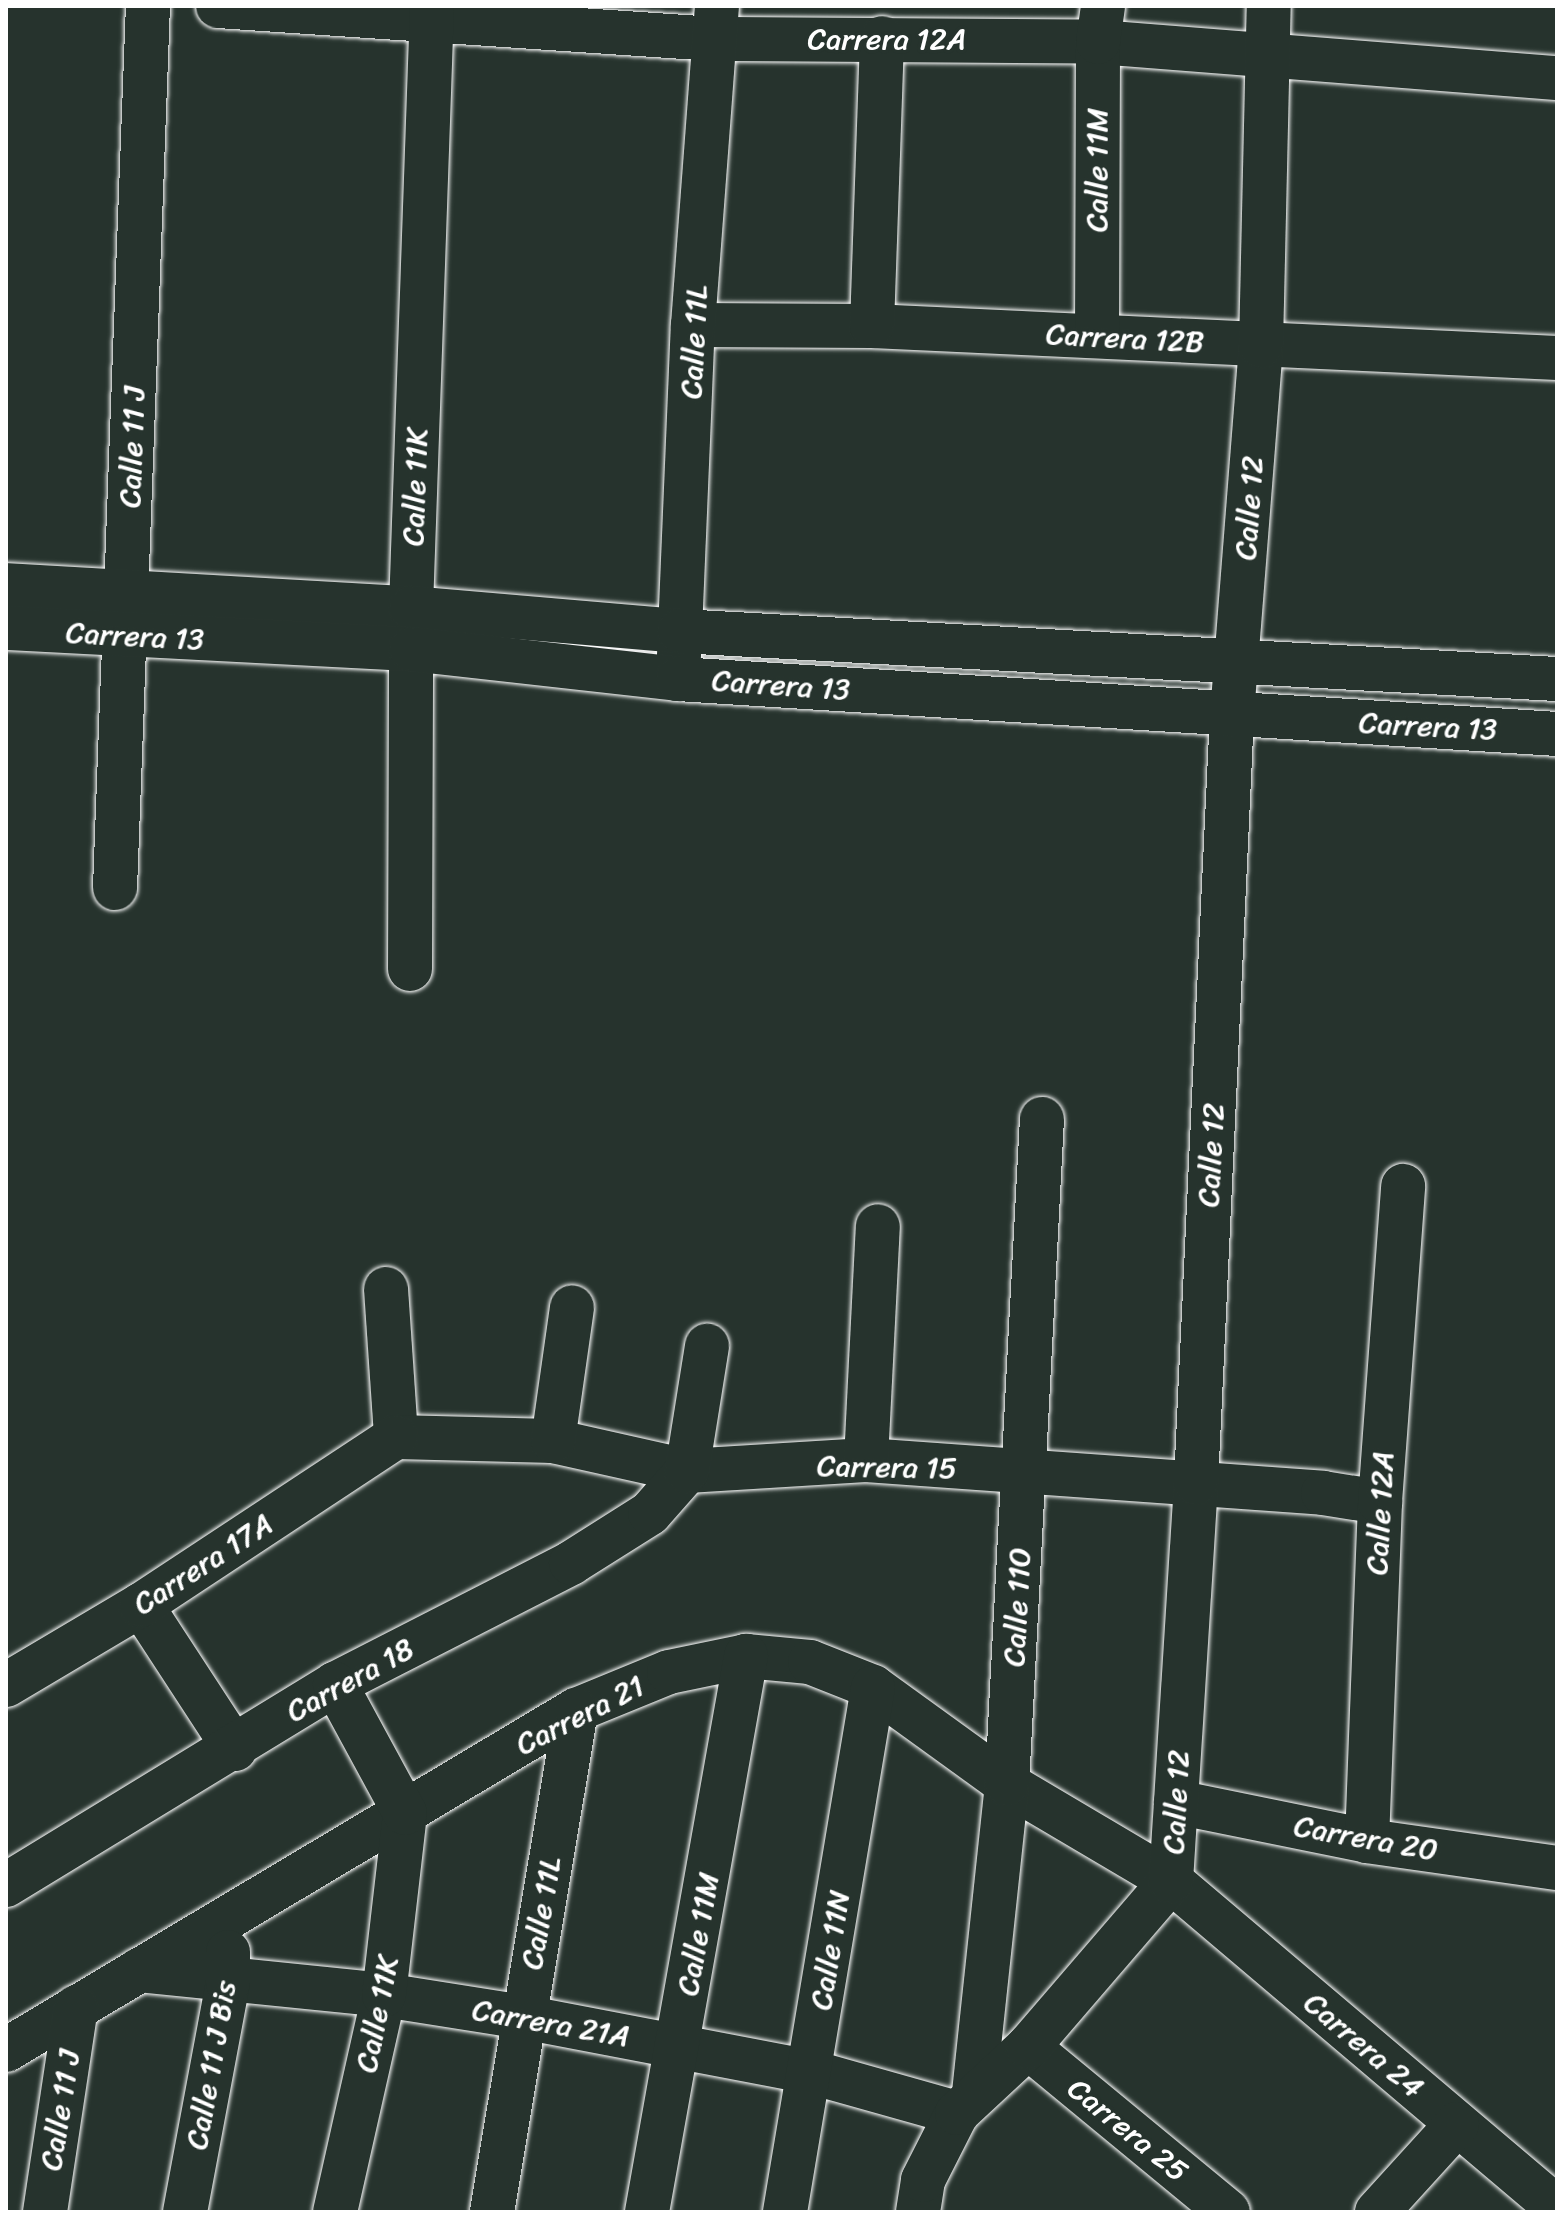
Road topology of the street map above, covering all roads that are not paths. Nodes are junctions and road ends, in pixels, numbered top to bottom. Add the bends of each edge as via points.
1 (148, 6) edge
2 (218, 6) edge
3 (1269, 6) edge
4 (432, 12) edge
5 (716, 22) edge
6 (1101, 24) edge
7 (882, 38) junction
8 (1265, 57) junction
9 (1557, 78) edge
10 (693, 325) junction
11 (872, 326) junction
12 (1097, 335) junction
13 (1261, 346) junction
14 (1557, 358) edge
15 (6, 585) edge
16 (124, 616) junction
17 (6, 628) edge
18 (411, 628) junction
19 (679, 631) junction
20 (1237, 659) junction
21 (678, 679) junction
22 (1557, 679) edge
23 (1232, 714) junction
24 (1557, 734) edge
25 (115, 888) dead end
26 (410, 969) dead end
27 (1042, 1119) dead end
28 (1403, 1186) dead end
29 (878, 1226) dead end
30 (386, 1289) dead end
31 (572, 1307) dead end
32 (707, 1346) dead end
33 (396, 1437) junction
34 (553, 1441) junction
35 (866, 1460) junction
36 (687, 1471) junction
37 (1025, 1471) junction
38 (1196, 1483) junction
39 (1380, 1502) junction
40 (141, 1605) junction
41 (746, 1656) junction
42 (335, 1684) junction
43 (6, 1685) edge
44 (873, 1687) junction
45 (576, 1710) junction
46 (235, 1749) junction
47 (1007, 1784) junction
48 (1176, 1802) junction
49 (405, 1813) junction
50 (1367, 1841) junction
51 (1557, 1868) edge
52 (1171, 1881) junction
53 (6, 1885) edge
54 (228, 1918) junction
55 (139, 1970) junction
56 (228, 1983) junction
57 (384, 1995) junction
58 (76, 2007) junction
59 (523, 2017) junction
60 (679, 2045) junction
61 (1028, 2047) junction
62 (6, 2050) edge
63 (811, 2072) junction
64 (965, 2103) junction
65 (1457, 2124) junction
66 (1557, 2208) edge
67 (45, 2212) edge
68 (185, 2212) edge
69 (335, 2212) edge
70 (492, 2212) edge
71 (647, 2212) edge
72 (785, 2212) edge
73 (918, 2212) edge
74 (1228, 2212) edge
75 (1377, 2212) edge

1 - 16 street, Calle 11 J
2 - 4 street, Carrera 12A
3 - 8 street, Calle 12
4 - 5 street, Carrera 12A
4 - 18 street, Calle 11K
5 - 7 street, Carrera 12A
5 - 10 street, Calle 11L
6 - 7 street, Carrera 12A
6 - 8 street, Carrera 12A
6 - 12 street, Calle 11M
7 - 11 street
8 - 9 street, Carrera 12A
8 - 13 street, Calle 12
10 - 11 street, Carrera 12B
10 - 19 street, Calle 11L
11 - 12 street, Carrera 12B
12 - 13 street, Carrera 12B
13 - 14 street, Carrera 12B
13 - 20 street, Calle 12
15 - 16 street, Carrera 13
16 - 17 street, Carrera 13
16 - 18 street, Carrera 13
16 - 25 street, Calle 11 J
18 - 19 street, Carrera 13
18 - 21 street, Carrera 13
18 - 26 street, Calle 11K
19 - 20 street, Carrera 13
19 - 21 street, Calle 11L
20 - 22 street, Carrera 13
20 - 23 street, Calle 12
21 - 23 street, Carrera 13
23 - 24 street, Carrera 13
23 - 38 street, Calle 12
27 - 37 street, Calle 11O
28 - 39 street, Calle 12A
29 - 35 street
30 - 33 street
31 - 34 street
32 - 36 street
33 - 34 street, Carrera 15
33 - 40 street, Carrera 17A
34 - 36 street, Carrera 15
35 - 36 street, Carrera 15
35 - 37 street, Carrera 15
36 - 42 street, Carrera 18 via 650,1513 571,1563
37 - 38 street, Carrera 15
37 - 47 street, Calle 11O
38 - 39 street, Carrera 15
38 - 48 street, Calle 12
39 - 50 street, Calle 12A
40 - 43 street, Carrera 17A
40 - 46 street
41 - 44 street, Carrera 21 via 810,1662
41 - 45 street, Carrera 21 via 669,1672
41 - 60 street, Calle 11M
42 - 46 street, Carrera 18
42 - 49 street
44 - 47 street, Carrera 21
44 - 63 street, Calle 11N
45 - 49 street, Carrera 21
45 - 59 street, Calle 11L
46 - 53 street, Carrera 18
47 - 52 street, Carrera 21
47 - 64 street, Calle 11O
48 - 50 street, Carrera 20
48 - 52 street, Calle 12
49 - 54 street, Carrera 21
49 - 57 street, Calle 11K
50 - 51 street, Carrera 20
52 - 61 street, Calle 12
52 - 65 street, Carrera 24
54 - 55 street, Carrera 21
54 - 56 street, Calle 11 J Bis
55 - 56 street, Carrera 21A
55 - 58 street, Carrera 21
56 - 57 street, Carrera 21A
56 - 68 street, Calle 11 J Bis
57 - 59 street, Carrera 21A
57 - 69 street, Calle 11K
58 - 62 street, Carrera 21
58 - 67 street, Calle 11 J
59 - 60 street, Carrera 21A
59 - 70 street, Calle 11L
60 - 63 street, Carrera 21A
60 - 71 street, Calle 11M
61 - 64 street, Calle 12
61 - 74 street, Carrera 25
63 - 64 street, Carrera 21A
63 - 72 street, Calle 11N
64 - 73 street, Calle 12 via 923,2180
65 - 66 street, Carrera 24
65 - 75 street

